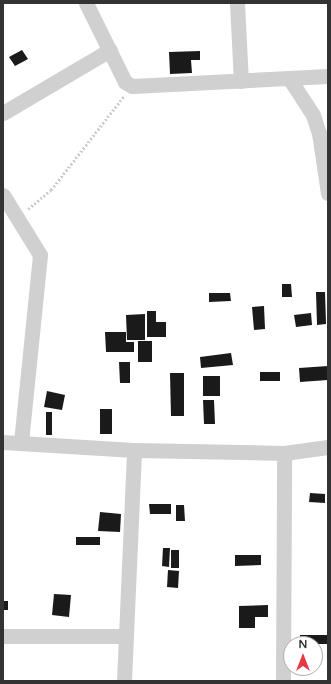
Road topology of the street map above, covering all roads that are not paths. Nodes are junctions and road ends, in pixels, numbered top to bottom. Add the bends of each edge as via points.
1 (86, 3) edge
2 (237, 3) edge
3 (110, 50) junction
4 (328, 76) edge
5 (289, 78) junction
6 (241, 81) junction
7 (3, 113) edge
8 (328, 193) edge
9 (3, 195) edge
10 (3, 442) edge
11 (21, 442) junction
12 (328, 447) edge
13 (134, 450) junction
14 (284, 453) junction
15 (3, 636) edge
16 (124, 636) junction
17 (124, 681) edge
18 (283, 681) edge

1 - 3 street
2 - 6 street
3 - 6 street via 125,82 132,86
3 - 7 street
4 - 5 street
5 - 6 street
5 - 8 street via 314,115 320,133
9 - 11 street via 40,255
10 - 11 street
11 - 13 street
12 - 14 street
13 - 14 street
13 - 16 street
14 - 18 street
15 - 16 street
16 - 17 street

